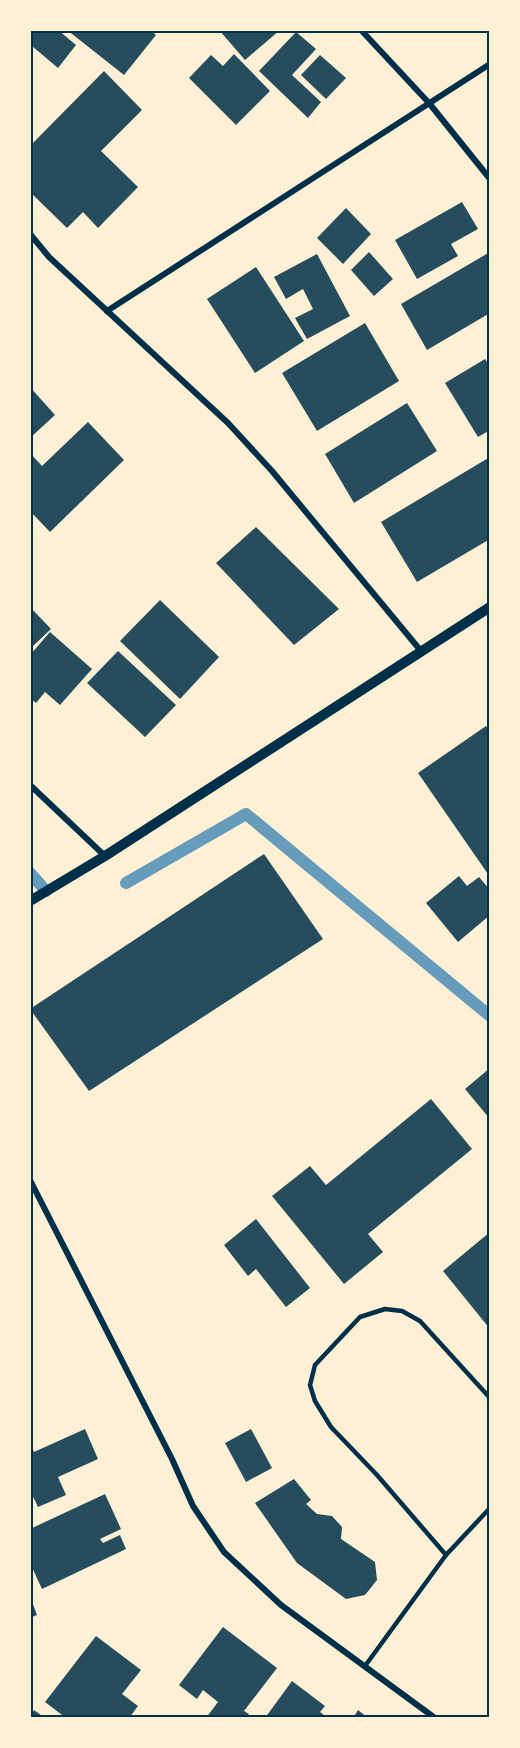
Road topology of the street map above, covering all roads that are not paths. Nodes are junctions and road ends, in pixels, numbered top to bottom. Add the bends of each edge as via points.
1 (361, 30) edge
2 (490, 64) edge
3 (429, 103) junction
4 (490, 178) edge
5 (30, 234) edge
6 (106, 311) junction
7 (490, 607) edge
8 (421, 651) junction
9 (30, 785) edge
10 (105, 856) junction
11 (30, 901) edge
12 (30, 1180) edge
13 (490, 1398) edge
14 (490, 1508) edge
15 (446, 1555) junction
16 (365, 1666) junction
17 (435, 1718) edge

1 - 3 street
2 - 3 street
3 - 4 street
3 - 6 street
5 - 6 street
6 - 8 street via 228,423
7 - 8 street
8 - 10 street
9 - 10 street
10 - 11 street
12 - 16 street via 193,1506 218,1543 281,1605
13 - 15 lane via 420,1321 402,1311 385,1309 360,1317 315,1365 310,1384 331,1427
14 - 15 lane
15 - 16 lane
16 - 17 street

